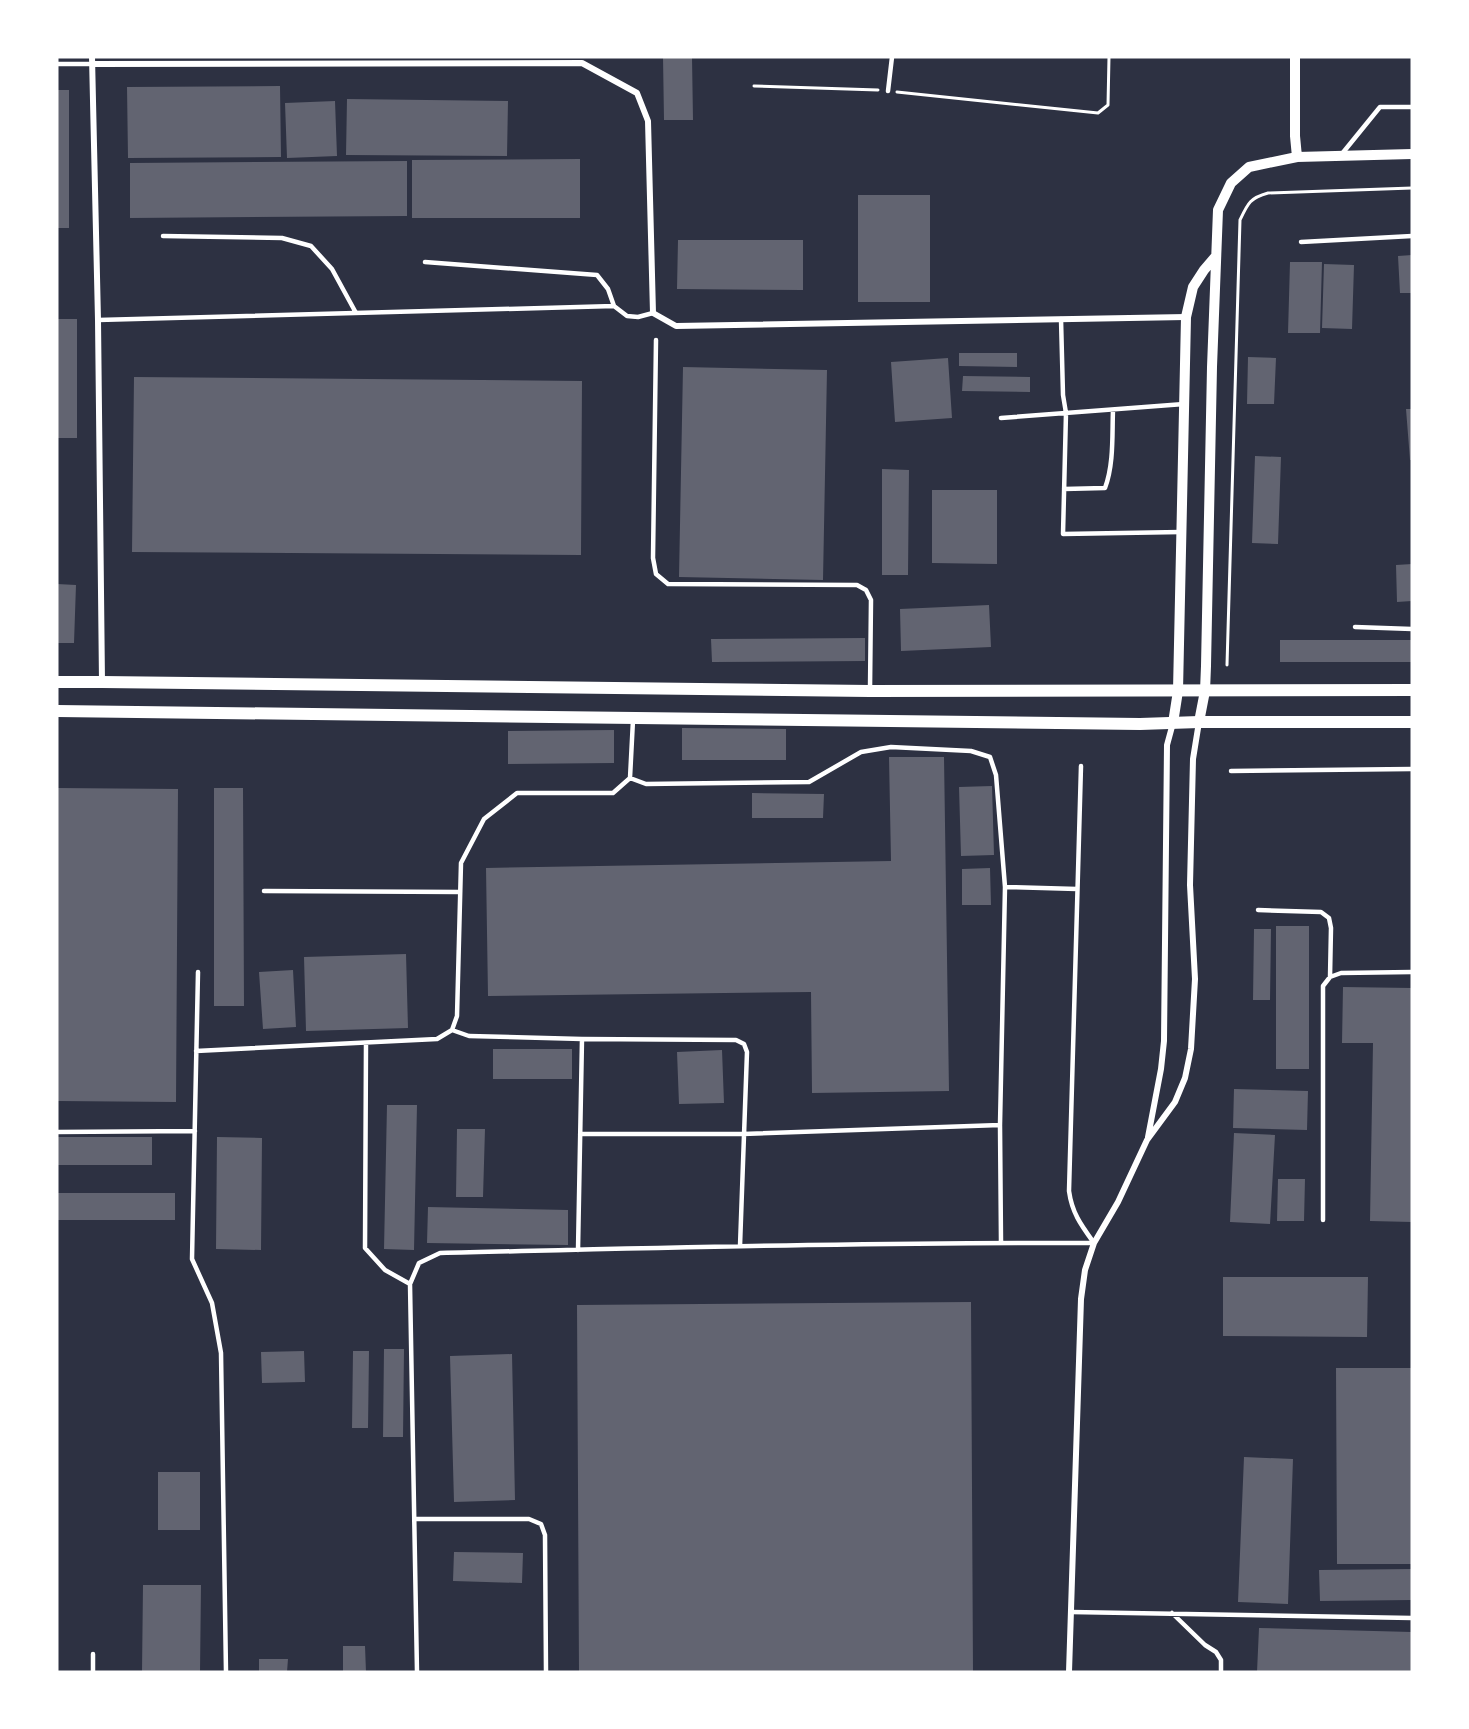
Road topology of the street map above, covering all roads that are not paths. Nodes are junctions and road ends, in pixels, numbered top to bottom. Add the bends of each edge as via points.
1 (892, 57) edge
2 (1296, 57) edge
3 (92, 61) edge
4 (57, 64) edge
5 (888, 91) road end
6 (1412, 107) edge
7 (1412, 154) edge
8 (1341, 155) junction
9 (1297, 157) junction
10 (163, 236) dead end
11 (1412, 236) edge
12 (1301, 242) dead end
13 (1216, 256) junction
14 (425, 262) dead end
15 (614, 306) junction
16 (356, 313) junction
17 (653, 313) junction
18 (1186, 316) junction
19 (1061, 319) junction
20 (98, 320) junction
21 (656, 340) dead end
22 (1184, 404) junction
23 (1113, 410) junction
24 (1066, 413) junction
25 (1001, 418) dead end
26 (1064, 489) junction
27 (1181, 532) junction
28 (1355, 627) dead end
29 (1412, 629) edge
30 (57, 682) edge
31 (102, 682) junction
32 (1412, 690) edge
33 (870, 691) junction
34 (1178, 691) junction
35 (1204, 691) junction
36 (57, 711) edge
37 (633, 717) junction
38 (1199, 722) junction
39 (1412, 722) edge
40 (1173, 723) junction
41 (1081, 766) dead end
42 (1412, 769) edge
43 (1231, 771) dead end
44 (630, 778) junction
45 (1005, 886) junction
46 (1077, 889) junction
47 (264, 891) dead end
48 (460, 892) junction
49 (1258, 910) dead end
50 (198, 972) dead end
51 (1412, 972) edge
52 (1330, 977) junction
53 (452, 1030) junction
54 (582, 1039) junction
55 (366, 1043) junction
56 (196, 1051) junction
57 (1000, 1125) junction
58 (195, 1131) junction
59 (57, 1132) edge
60 (580, 1134) junction
61 (743, 1134) junction
62 (1148, 1140) junction
63 (1323, 1220) dead end
64 (1000, 1242) junction
65 (1094, 1243) junction
66 (740, 1246) junction
67 (578, 1250) junction
68 (410, 1284) junction
69 (414, 1519) junction
70 (1071, 1612) junction
71 (1172, 1613) junction
72 (1412, 1618) edge
73 (93, 1654) dead end
74 (93, 1672) edge
75 (226, 1672) edge
76 (417, 1672) edge
77 (546, 1672) edge
78 (1070, 1672) edge
79 (1221, 1672) edge

1 - 5 lane
2 - 9 street
3 - 4 lane
3 - 17 street via 582,63 637,93 648,121
3 - 20 street
6 - 8 lane via 1380,107
7 - 8 street
8 - 9 street
9 - 13 street via 1249,166 1231,183 1218,210
10 - 16 lane via 282,237 311,246 332,269
11 - 12 lane
13 - 18 street via 1193,287
13 - 35 street
14 - 15 lane via 597,275
15 - 16 lane
15 - 17 lane via 627,316
16 - 20 lane
17 - 19 street via 676,326
18 - 19 street
18 - 22 street
19 - 24 lane
20 - 31 street
21 - 33 lane via 656,574 668,584 857,585 867,590 871,600
22 - 23 lane
22 - 27 street
23 - 24 lane
23 - 26 lane via 1105,488
24 - 25 lane
24 - 26 lane
26 - 27 lane via 1063,534
27 - 34 street
28 - 29 lane
30 - 31 main road
31 - 33 main road
32 - 35 main road
33 - 34 main road
34 - 35 main road
34 - 40 street
35 - 38 street
36 - 37 main road
37 - 40 main road
37 - 44 lane
38 - 39 main road
38 - 40 main road
38 - 62 street via 1193,759 1191,885 1195,979 1191,1049 1175,1102
40 - 62 street via 1167,745 1164,1041
41 - 46 lane
42 - 43 lane
44 - 45 lane via 646,784 808,782 861,753 891,747 971,751 990,757 996,775
44 - 48 lane via 613,793 517,793 484,819 461,863
45 - 46 lane
45 - 57 lane
46 - 65 lane via 1069,1191 1074,1213
47 - 48 lane
48 - 53 lane via 458,1016
49 - 52 lane via 1321,912 1329,918
50 - 56 lane
51 - 52 lane via 1341,973
52 - 63 lane via 1323,986
53 - 54 lane via 469,1036
53 - 55 lane via 437,1040
54 - 60 lane
54 - 61 lane via 736,1040 744,1044 747,1053
55 - 56 lane
55 - 68 lane via 365,1248 386,1270
56 - 58 lane
57 - 61 lane
57 - 64 lane
58 - 59 lane
58 - 75 lane via 192,1259 212,1303 221,1353
60 - 61 lane
60 - 67 lane
61 - 66 lane
62 - 65 street
64 - 65 lane
64 - 66 lane
65 - 70 street via 1081,1299
66 - 67 lane
67 - 68 lane via 440,1253 419,1263
68 - 69 lane
69 - 76 lane
69 - 77 lane via 529,1519 541,1524 545,1535
70 - 71 lane
70 - 78 street
71 - 72 lane
71 - 79 lane via 1216,1652
73 - 74 lane

